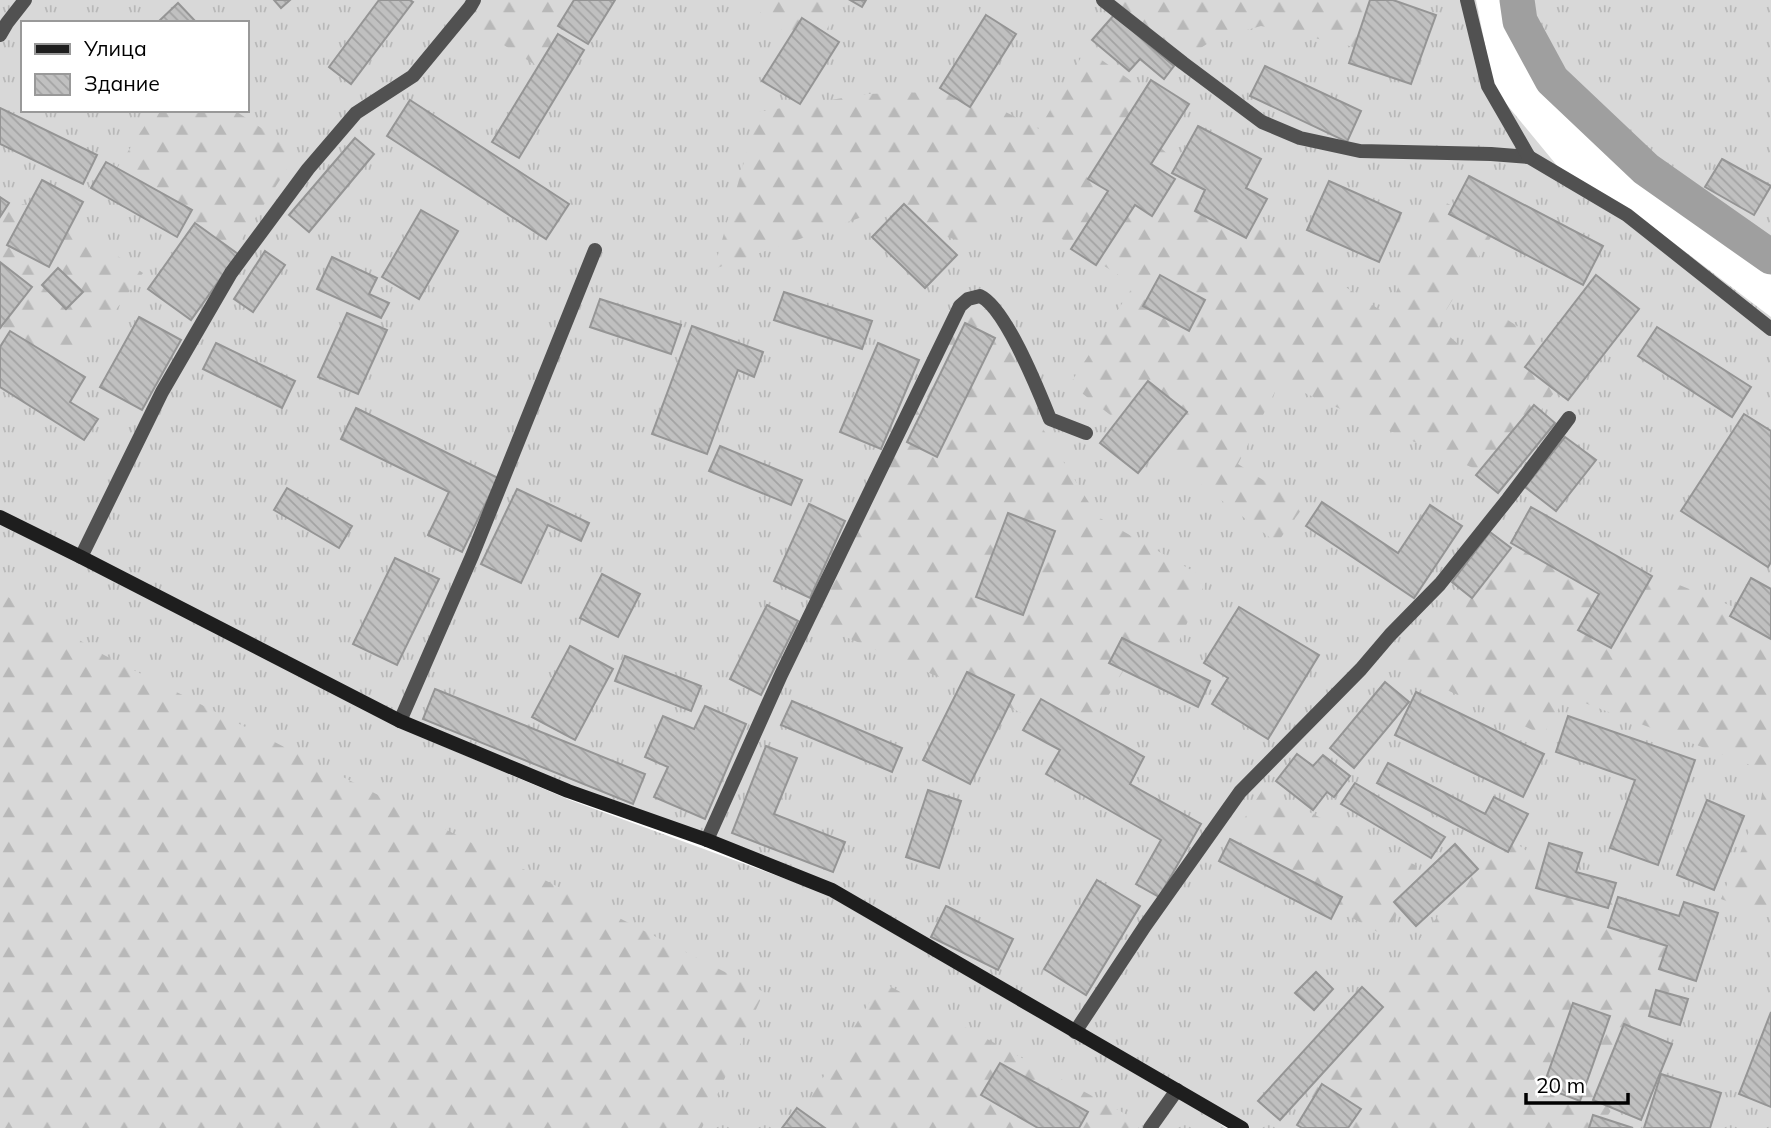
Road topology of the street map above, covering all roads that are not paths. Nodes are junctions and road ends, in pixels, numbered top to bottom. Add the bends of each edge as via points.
1 (25, 0) edge
2 (474, 0) edge
3 (1103, 0) edge
4 (1467, 0) edge
5 (0, 35) edge
6 (1529, 157) junction
7 (595, 250) dead end
8 (1771, 329) edge
9 (1569, 418) dead end
10 (1086, 433) dead end
11 (0, 517) edge
12 (81, 557) junction
13 (400, 722) junction
14 (707, 840) junction
15 (1075, 1032) junction
16 (1177, 1090) junction
17 (1150, 1128) edge
18 (1242, 1128) edge

1 - 5 street
2 - 12 street via 413,76 356,113 231,273 162,393
3 - 6 street via 1262,122 1300,138 1360,151
4 - 6 street via 1488,86
6 - 8 street via 1627,215
7 - 13 street
9 - 15 street via 1440,584 1240,792
10 - 14 street via 1050,419 1008,328 988,301 980,296 960,306 781,675
11 - 12 street
12 - 13 street
13 - 14 street via 568,791
14 - 15 street via 832,890
15 - 16 street
16 - 17 street
16 - 18 street

